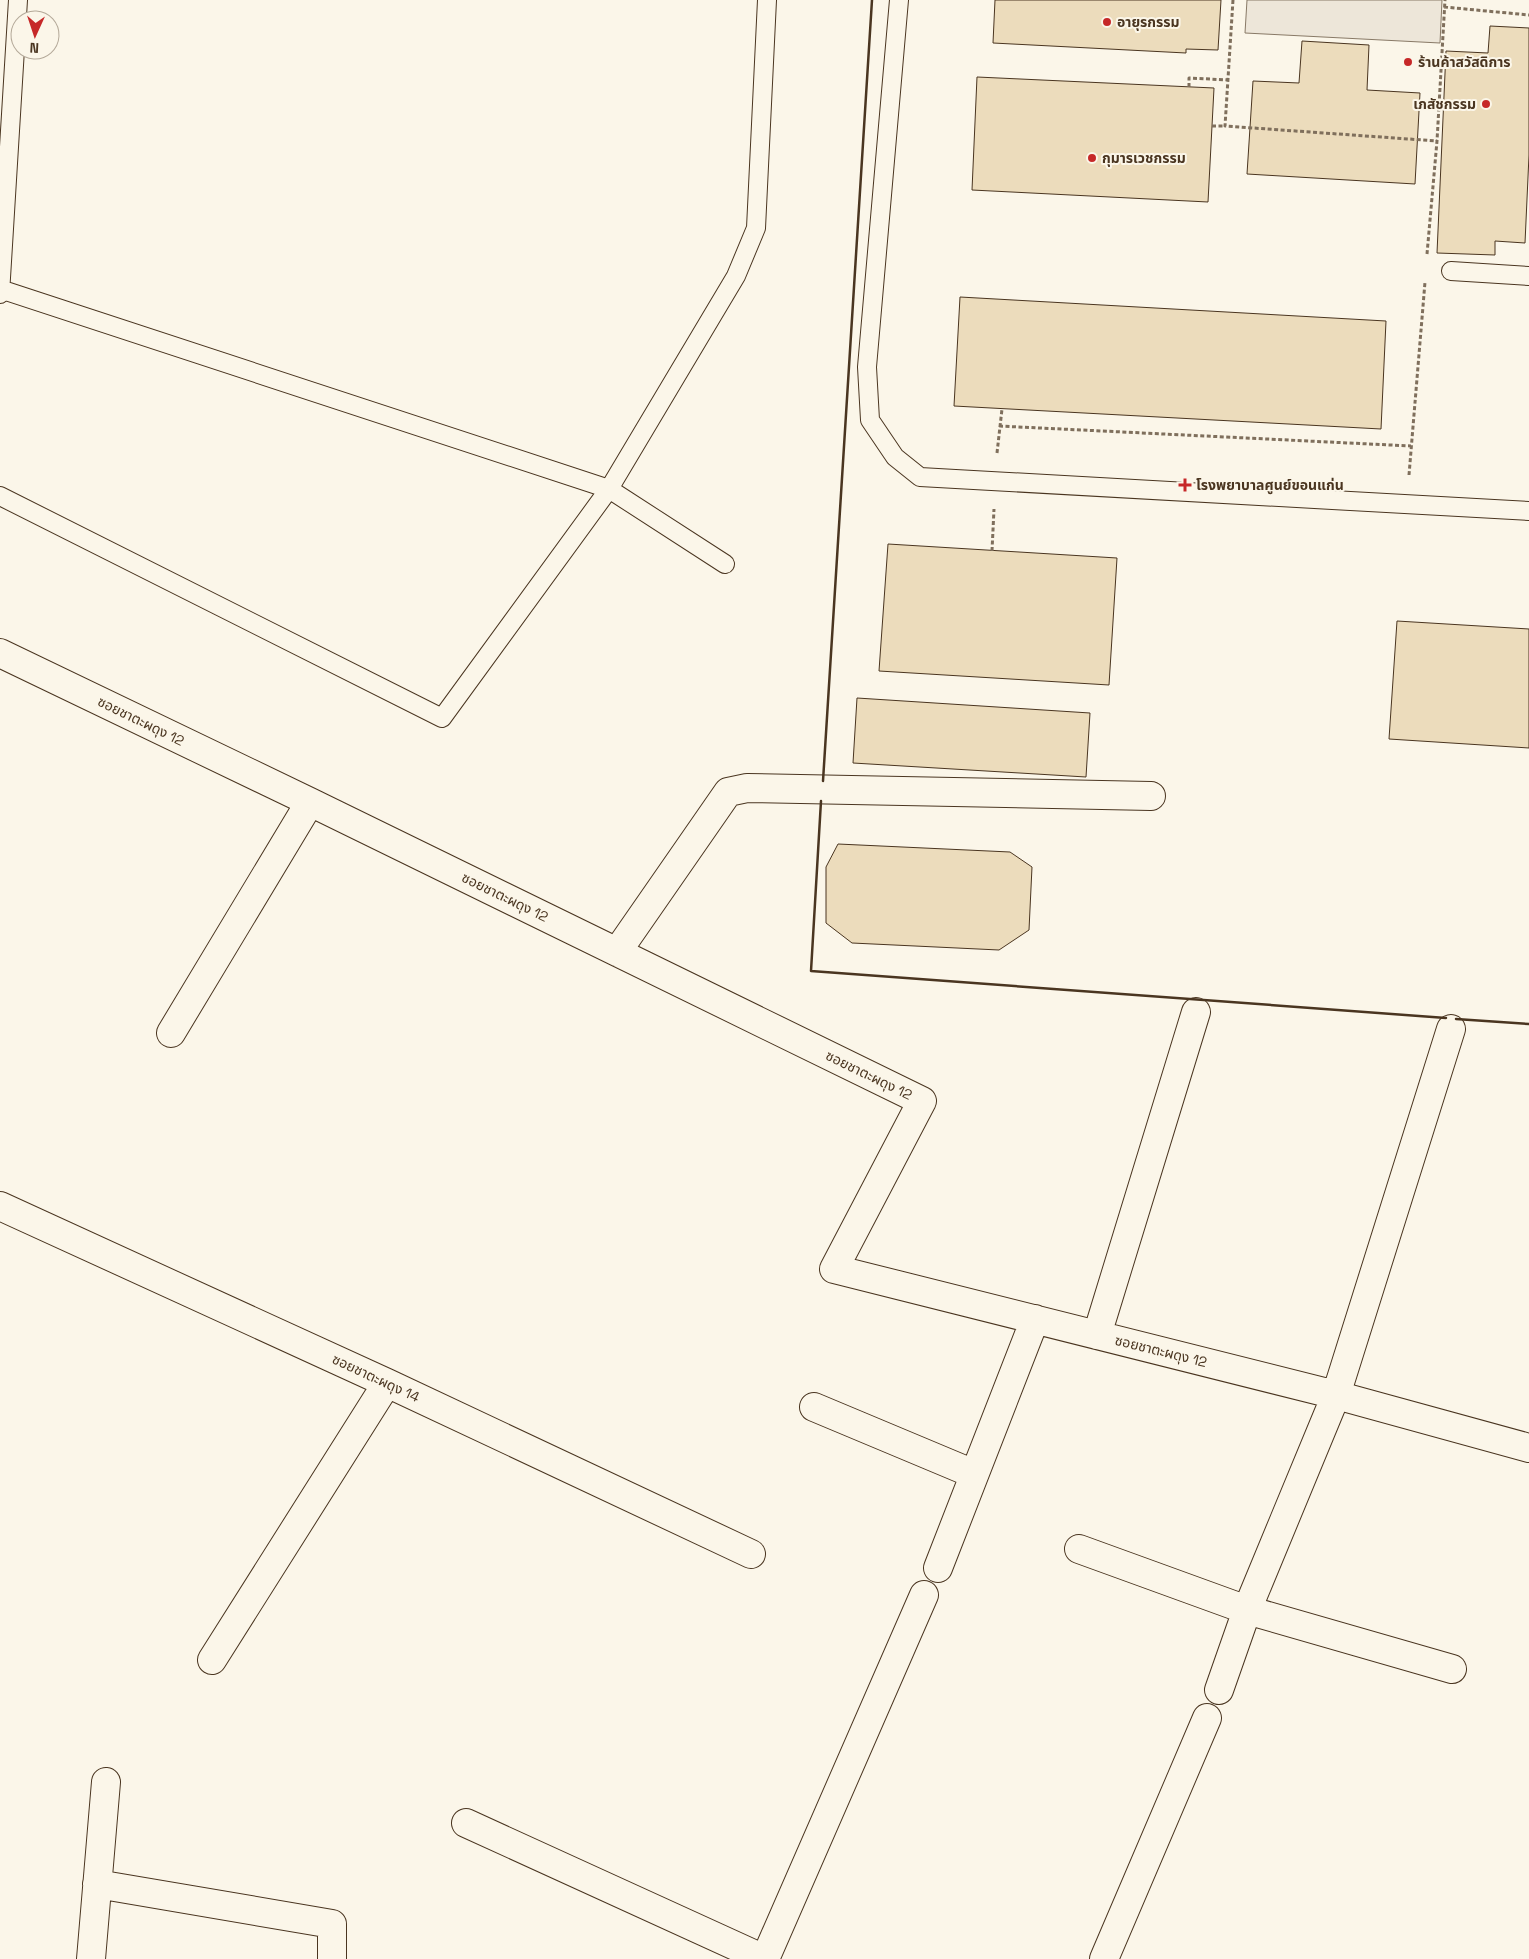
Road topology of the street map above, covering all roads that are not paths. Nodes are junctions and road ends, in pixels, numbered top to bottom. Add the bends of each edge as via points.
1 (18, 0) edge
2 (767, 0) edge
3 (899, 0) edge
4 (1451, 271) dead end
5 (1529, 276) edge
6 (0, 291) edge
7 (609, 489) junction
8 (0, 496) edge
9 (1529, 511) edge
10 (725, 564) dead end
11 (0, 653) edge
12 (1151, 796) dead end
13 (310, 802) junction
14 (617, 952) junction
15 (1196, 1012) dead end
16 (1450, 1029) dead end
17 (171, 1033) dead end
18 (0, 1206) edge
19 (1035, 1319) junction
20 (1097, 1335) junction
21 (387, 1382) junction
22 (1336, 1395) junction
23 (814, 1407) dead end
24 (1529, 1448) edge
25 (974, 1474) junction
26 (1079, 1549) dead end
27 (751, 1554) dead end
28 (938, 1568) dead end
29 (924, 1595) dead end
30 (1247, 1610) junction
31 (212, 1660) dead end
32 (1452, 1669) dead end
33 (1219, 1690) dead end
34 (1206, 1718) dead end
35 (106, 1782) dead end
36 (466, 1822) dead end
37 (97, 1884) junction
38 (91, 1959) edge
39 (332, 1959) edge
40 (764, 1959) edge
41 (1104, 1959) edge

1 - 6 lane
2 - 7 lane via 756,228 736,276
3 - 9 lane via 867,367 870,420 895,457 920,477
4 - 5 lane
6 - 7 lane
7 - 8 lane via 442,718
7 - 10 lane
11 - 13 street, ซอยชาตะผดุง 12
12 - 14 street via 747,788 728,792
13 - 14 street, ซอยชาตะผดุง 12
13 - 17 street
14 - 19 street, ซอยชาตะผดุง 12 via 922,1101 834,1269
15 - 20 street
16 - 22 street
18 - 21 street, ซอยชาตะผดุง 14
19 - 20 street, ซอยชาตะผดุง 12
19 - 25 street
20 - 22 street, ซอยชาตะผดุง 12
21 - 27 street, ซอยชาตะผดุง 14
21 - 31 street
22 - 24 street, ซอยชาตะผดุง 12
22 - 30 street
23 - 25 street
25 - 28 street
26 - 30 street
29 - 40 street
30 - 32 street
30 - 33 street
34 - 41 street
35 - 37 street
36 - 40 street
37 - 38 street
37 - 39 street via 332,1924

